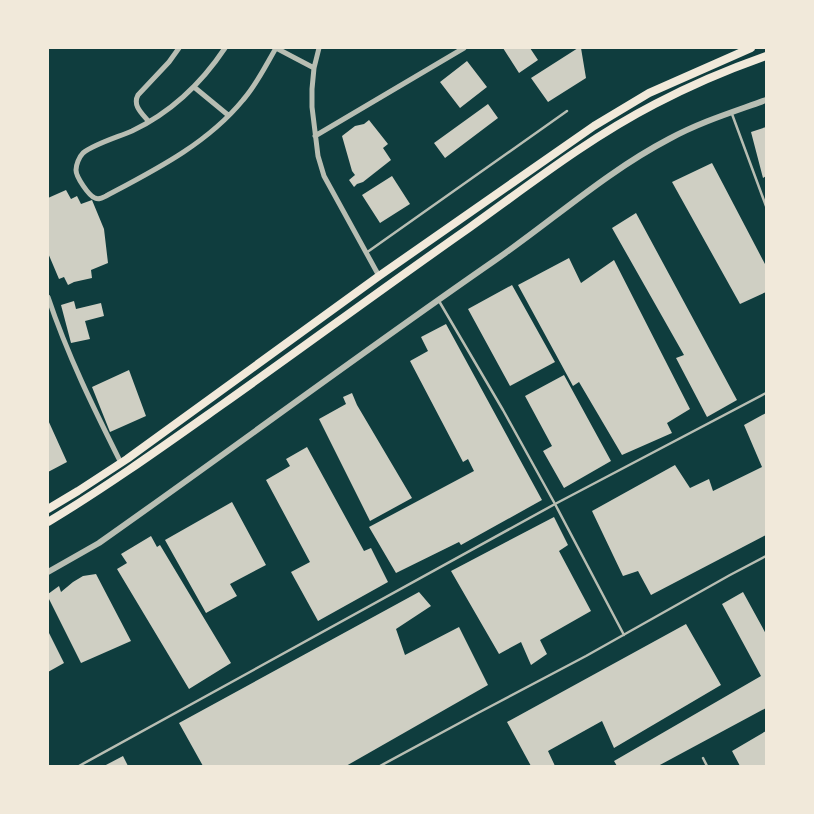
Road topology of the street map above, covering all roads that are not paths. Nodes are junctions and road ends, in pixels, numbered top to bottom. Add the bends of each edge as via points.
1 (179, 48) edge
2 (225, 48) edge
3 (276, 48) edge
4 (319, 48) edge
5 (464, 48) edge
6 (751, 48) edge
7 (742, 49) edge
8 (766, 56) edge
9 (314, 68) junction
10 (194, 87) junction
11 (766, 100) edge
12 (567, 111) dead end
13 (732, 113) junction
14 (228, 115) junction
15 (149, 122) junction
16 (315, 136) junction
17 (766, 206) edge
18 (366, 253) junction
19 (379, 276) junction
20 (48, 297) edge
21 (438, 300) junction
22 (766, 393) edge
23 (121, 463) junction
24 (555, 504) junction
25 (48, 509) edge
26 (48, 522) edge
27 (766, 556) edge
28 (48, 572) edge
29 (624, 635) junction
30 (703, 758) dead end
31 (79, 766) edge
32 (380, 766) edge
33 (707, 766) edge

1 - 15 street via 136,100
2 - 10 street
3 - 9 street
3 - 14 street via 252,88
4 - 9 street
5 - 16 street
6 - 7 highway
7 - 19 highway via 649,93 594,126
8 - 26 highway via 655,104 598,138 137,466
9 - 16 street via 312,107
10 - 14 street
10 - 15 street via 170,109
11 - 13 street
12 - 18 lane
13 - 17 lane
13 - 21 street via 689,128 633,160
14 - 15 street via 212,132 178,156 106,196 93,197 76,172 81,155
16 - 18 street via 324,176
18 - 19 street
19 - 23 highway
20 - 23 street via 67,348
21 - 24 lane
21 - 28 street via 99,543
22 - 24 lane
23 - 25 highway
24 - 29 lane
24 - 31 lane
27 - 29 lane
29 - 32 lane
30 - 33 lane

